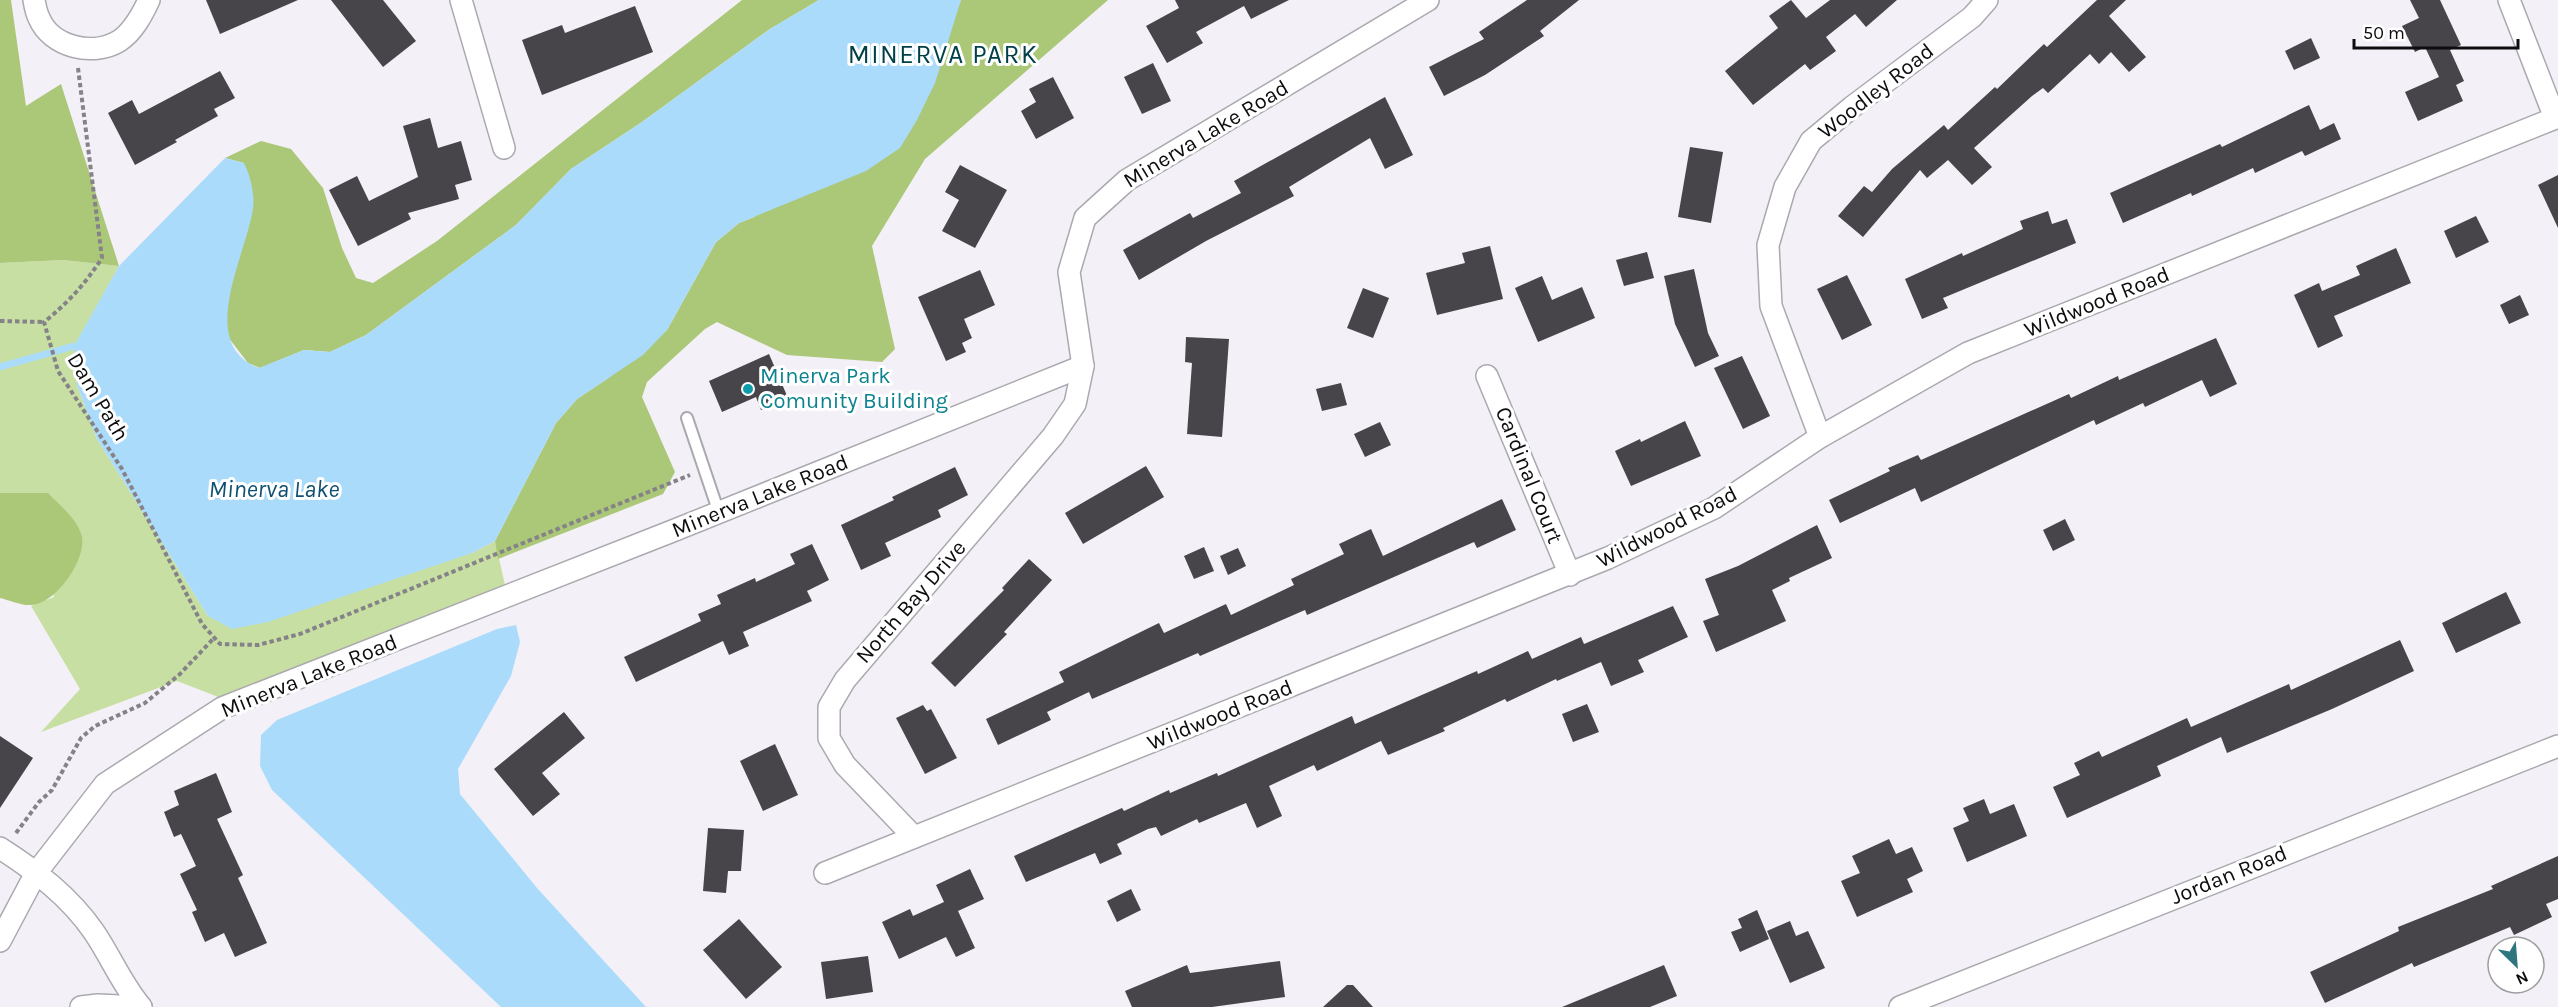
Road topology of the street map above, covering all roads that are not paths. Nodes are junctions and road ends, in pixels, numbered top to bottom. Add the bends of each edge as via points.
1 (33, 0) edge
2 (149, 0) edge
3 (461, 0) edge
4 (1428, 0) edge
5 (1987, 0) edge
6 (2509, 0) edge
7 (2557, 118) edge
8 (504, 148) dead end
9 (1083, 366) junction
10 (1487, 376) dead end
11 (687, 418) dead end
12 (1820, 437) junction
13 (719, 513) junction
14 (1570, 575) junction
15 (2558, 746) edge
16 (914, 837) junction
17 (0, 848) edge
18 (36, 873) junction
19 (825, 873) dead end
20 (0, 941) edge
21 (81, 1007) edge
22 (141, 1007) edge
23 (1900, 1007) edge

1 - 2 street via 39,20 57,39 80,48 102,48 120,40 139,20
3 - 8 street
4 - 9 street, Minerva Lake Road via 1126,180 1084,218 1069,272
5 - 12 street, Woodley Road via 1972,17 1811,141 1785,187 1768,245 1771,306
6 - 7 street
7 - 12 street, Wildwood Road via 1968,353
9 - 13 street, Minerva Lake Road
9 - 16 street, North Bay Drive via 1075,404 1053,436 845,680 829,707 829,738 844,765
10 - 14 street, Cardinal Court
11 - 13 lane
12 - 14 street, Wildwood Road via 1714,508
13 - 18 street, Minerva Lake Road via 222,708 105,784
14 - 16 street, Wildwood Road
15 - 23 street, Jordan Road
16 - 19 street, Wildwood Road
17 - 18 street
18 - 20 street, Minerva Lake Road
18 - 22 street via 68,899
21 - 22 street

